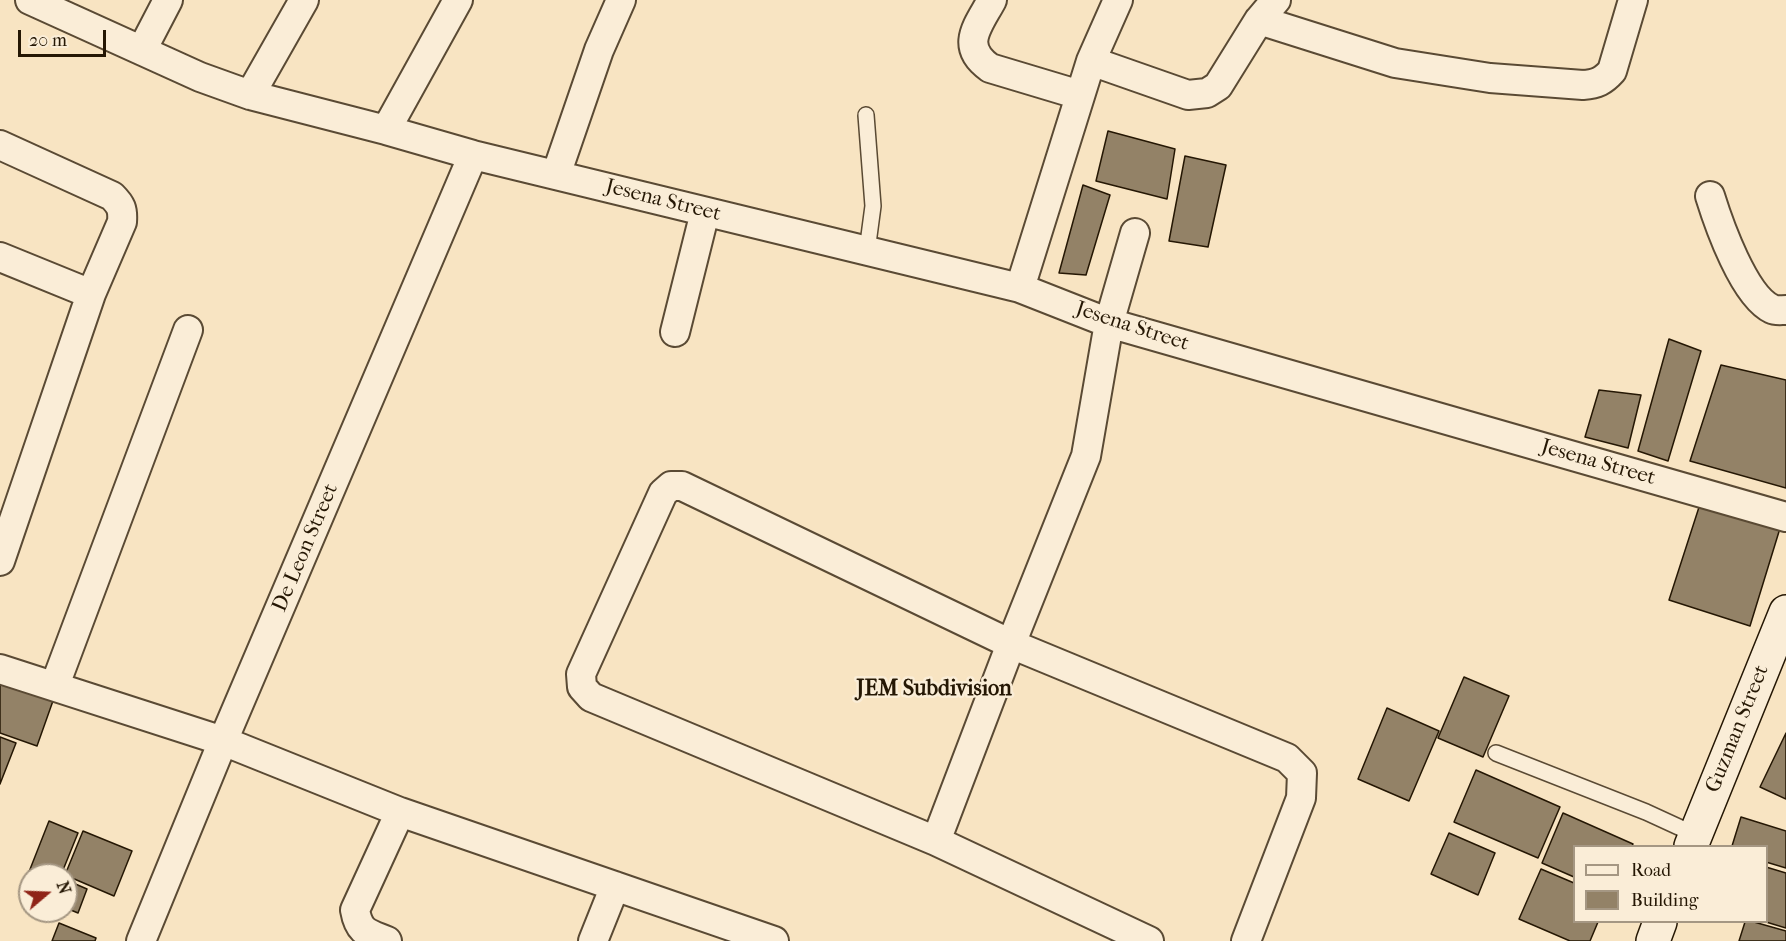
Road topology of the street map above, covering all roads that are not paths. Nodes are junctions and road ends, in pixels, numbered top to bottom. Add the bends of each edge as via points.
1 (30, 0) edge
2 (168, 0) edge
3 (304, 0) edge
4 (458, 0) edge
5 (621, 0) edge
6 (992, 0) edge
7 (1118, 0) edge
8 (1633, 0) edge
9 (1268, 10) edge
10 (142, 50) junction
11 (1091, 61) junction
12 (250, 95) junction
13 (1080, 95) junction
14 (866, 115) dead end
15 (386, 130) junction
16 (0, 145) edge
17 (473, 156) junction
18 (556, 175) junction
19 (1710, 196) dead end
20 (705, 212) junction
21 (1135, 233) dead end
22 (867, 251) junction
23 (0, 257) edge
24 (1020, 288) junction
25 (91, 294) junction
26 (1786, 310) edge
27 (1109, 323) junction
28 (188, 330) dead end
29 (675, 332) dead end
30 (1786, 517) edge
31 (0, 560) edge
32 (1786, 612) edge
33 (1011, 644) junction
34 (0, 669) edge
35 (55, 685) junction
36 (224, 741) junction
37 (1496, 753) dead end
38 (400, 812) junction
39 (936, 840) junction
40 (1693, 841) edge
41 (615, 886) junction
42 (1659, 923) edge
43 (141, 941) edge
44 (387, 941) edge
45 (593, 941) edge
46 (774, 941) edge
47 (1149, 941) edge
48 (1246, 941) edge
49 (1653, 941) edge

1 - 10 street, Jesena Street
2 - 10 street
3 - 12 street
4 - 15 street
5 - 18 street
6 - 13 street via 972,40 979,61 990,68
7 - 11 street
8 - 9 street via 1612,71 1596,84 1583,85 1490,78 1395,63
9 - 11 street via 1218,86 1207,93 1188,95
10 - 12 street, Jesena Street
11 - 13 street
12 - 15 street, Jesena Street
13 - 24 street
14 - 22 lane via 873,206
15 - 17 street, Jesena Street
16 - 25 street via 112,196 120,205 122,222
17 - 18 street, Jesena Street
17 - 36 street, De Leon Street
18 - 20 street, Jesena Street
19 - 26 street via 1738,266 1758,299 1774,310
20 - 22 street, Jesena Street
20 - 29 street
21 - 27 street
22 - 24 street, Jesena Street
23 - 25 street
24 - 27 street, Jesena Street
25 - 31 street
27 - 30 street, Jesena Street
27 - 33 street via 1086,456
28 - 35 street
32 - 40 main road, Guzman Street
33 - 39 street
33 - 39 street via 682,486 671,486 663,493 581,674 582,687 591,697
33 - 48 street via 1287,758 1302,773 1301,798
34 - 35 street
35 - 36 street
36 - 38 street
36 - 43 street, De Leon Street
37 - 40 lane via 1646,812
38 - 41 street
38 - 44 street via 355,910 363,931
39 - 47 street
41 - 45 street
41 - 46 street
42 - 49 main road

